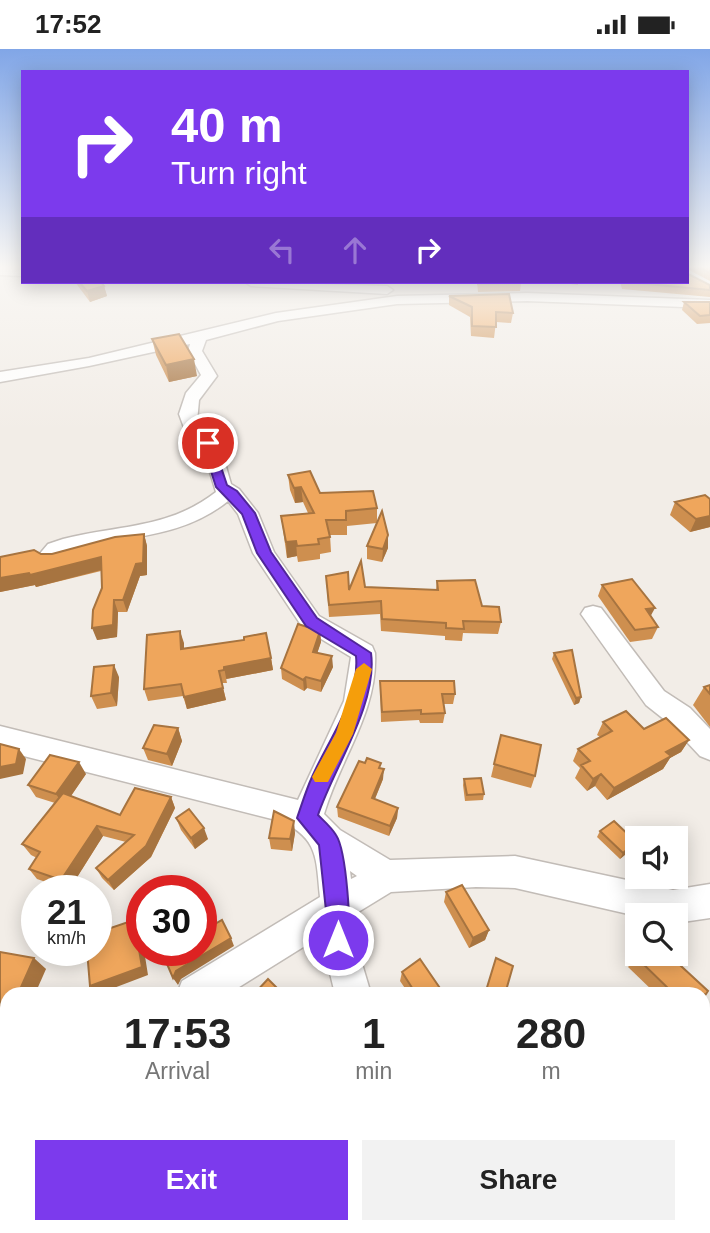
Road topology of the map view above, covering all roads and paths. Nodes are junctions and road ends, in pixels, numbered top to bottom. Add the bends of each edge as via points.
1 (260, 321) edge
2 (200, 337) junction
3 (0, 377) edge
4 (229, 491) junction
5 (48, 557) edge
6 (593, 614) dead end
7 (0, 738) edge
8 (710, 748) edge
9 (318, 829) junction
10 (386, 876) junction
11 (710, 901) edge
12 (338, 904) junction
13 (206, 987) edge
14 (351, 987) edge

1 - 2 street
2 - 3 street
2 - 4 street via 195,351 209,376 191,395 189,422 212,448 222,487
4 - 5 street via 182,522 70,544
4 - 9 street via 248,513 264,553 311,622 363,653 360,688 321,779
6 - 8 street via 655,698
7 - 9 street via 283,808
9 - 10 street
9 - 12 street
10 - 11 street via 515,872 673,907
10 - 12 street
12 - 13 street
12 - 14 street via 338,940

